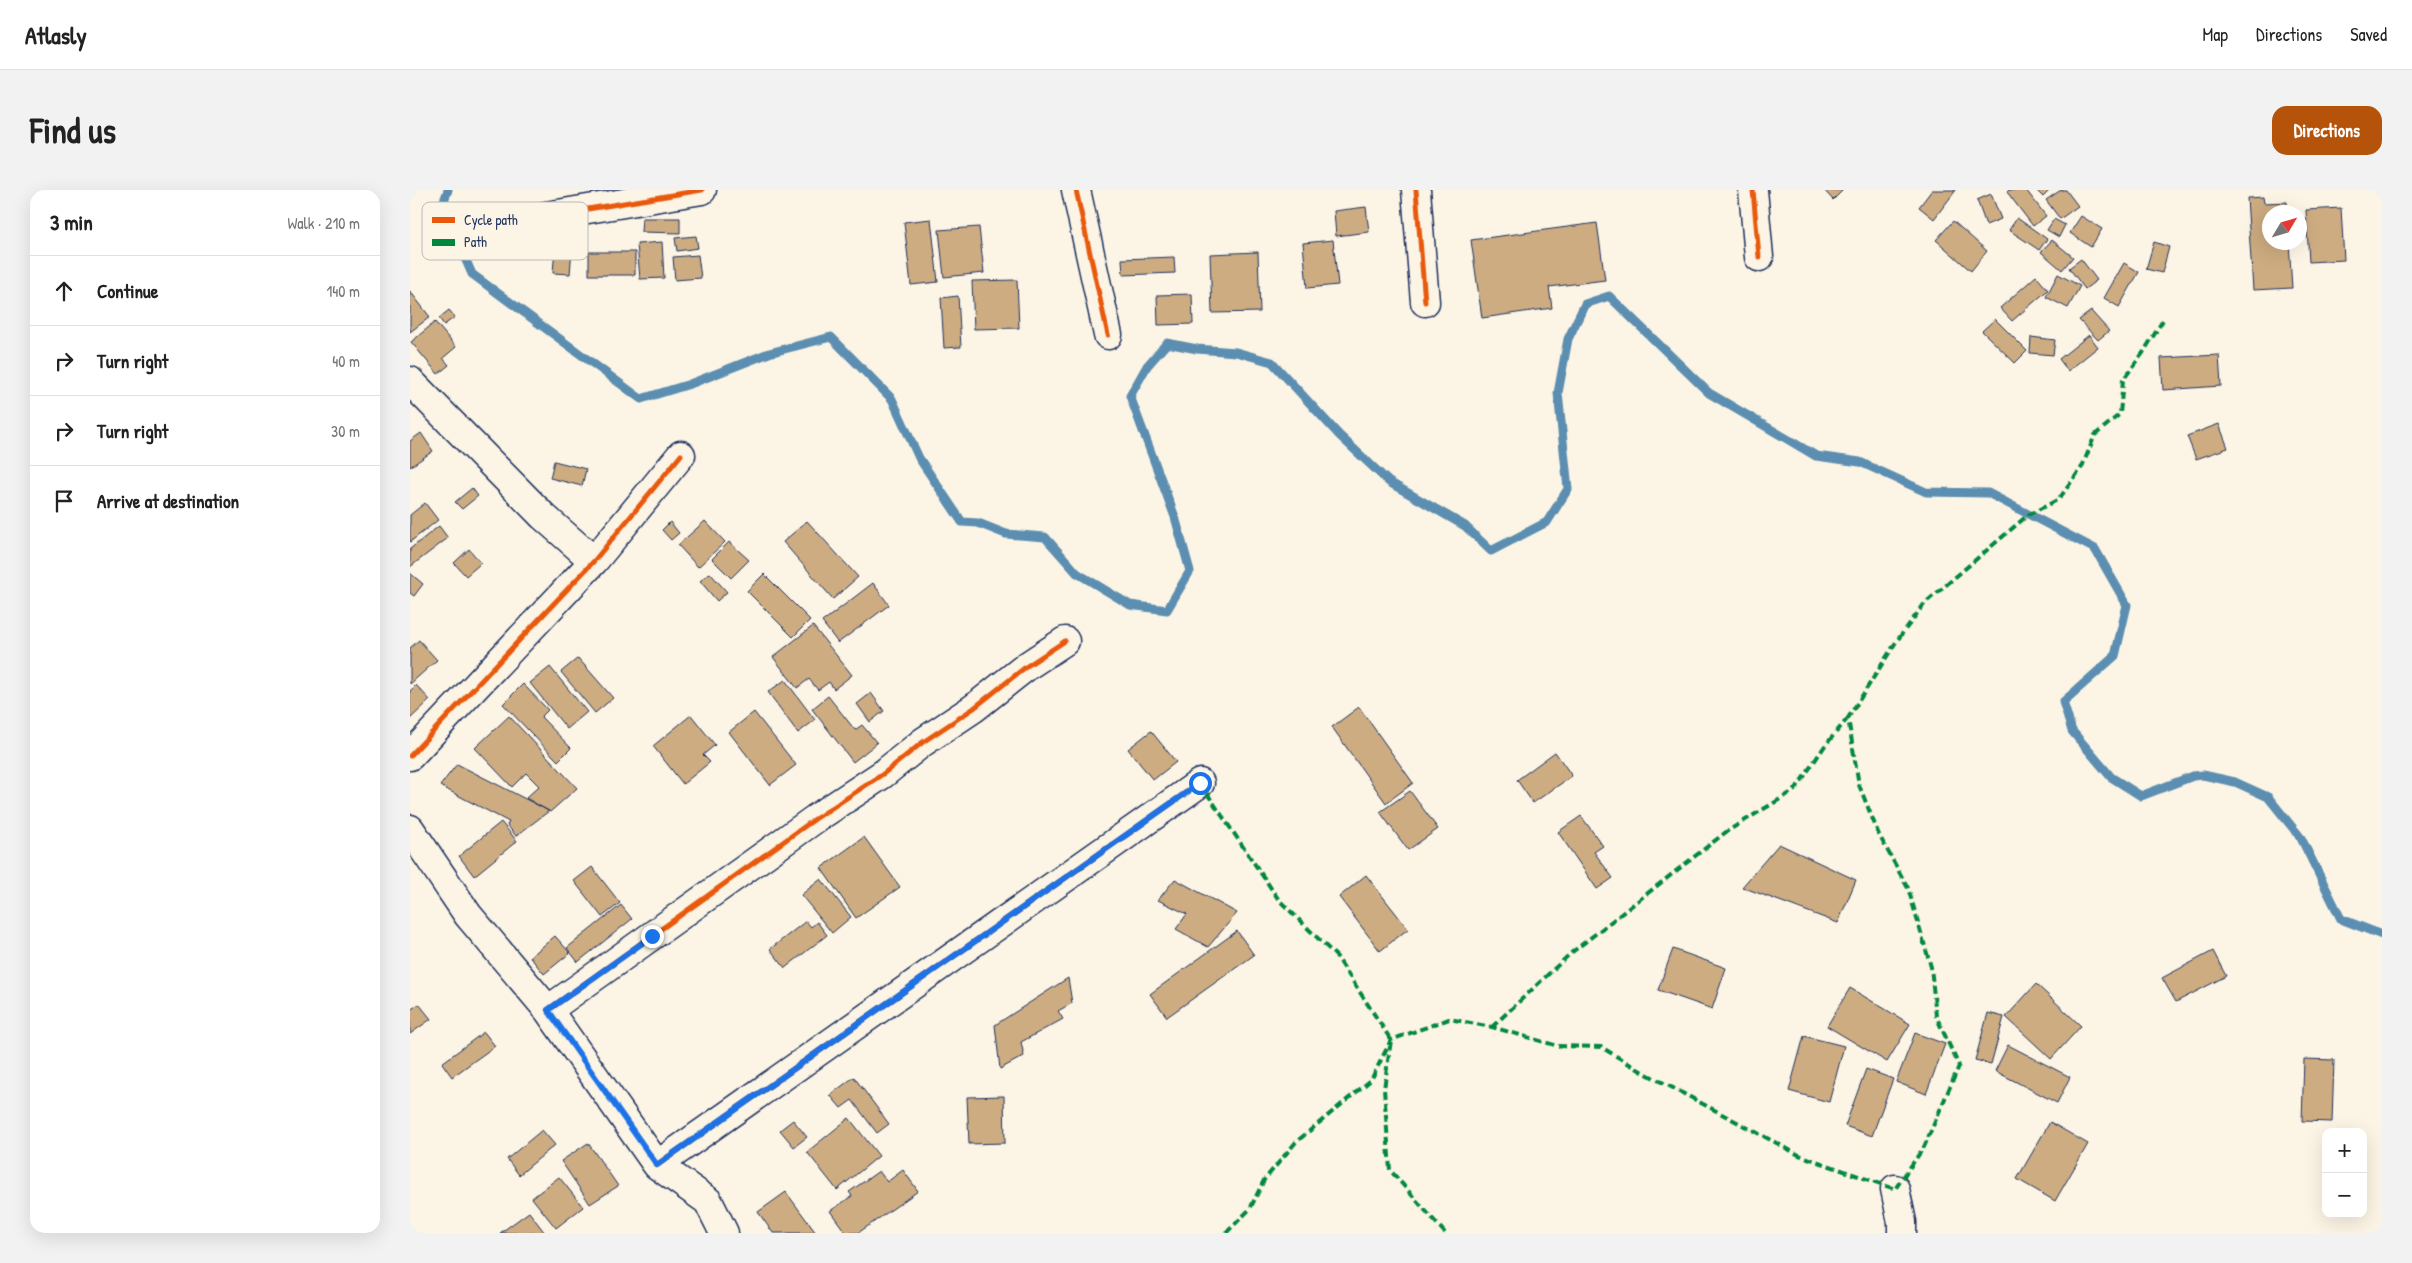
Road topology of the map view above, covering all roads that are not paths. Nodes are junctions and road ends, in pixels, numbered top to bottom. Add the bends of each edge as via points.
1 (702, 190) edge
2 (1076, 190) edge
3 (1416, 190) edge
4 (1753, 190) edge
5 (588, 209) edge
6 (1759, 257) dead end
7 (1426, 302) dead end
8 (1108, 335) dead end
9 (410, 381) edge
10 (681, 455) dead end
11 (594, 562) junction
12 (1065, 641) dead end
13 (410, 756) edge
14 (1200, 783) dead end
15 (410, 829) edge
16 (548, 1010) junction
17 (657, 1165) junction
18 (1895, 1189) dead end
19 (724, 1233) edge
20 (1902, 1233) edge

1 - 5 street
2 - 8 street
3 - 7 street
4 - 6 street
9 - 11 street via 543,516
10 - 11 street
11 - 13 street
12 - 16 street via 1026,666 883,774 815,818
14 - 17 street
15 - 16 street via 468,915
16 - 17 street
17 - 19 street via 708,1201
18 - 20 street

